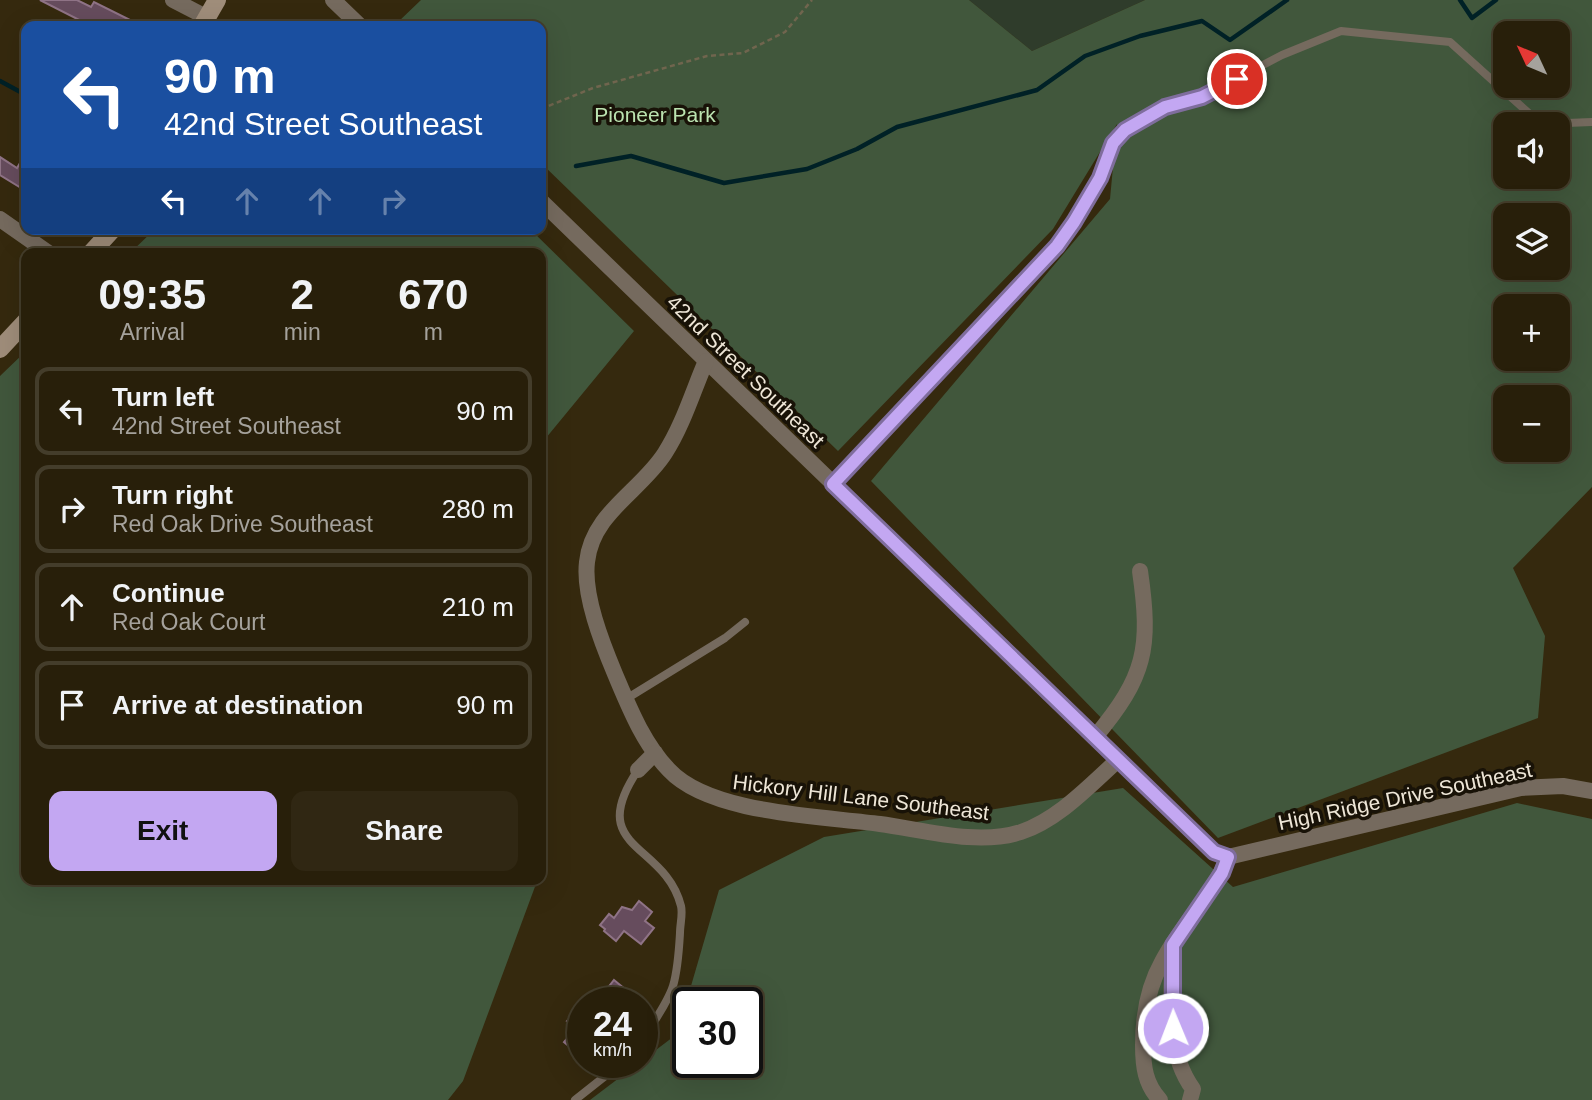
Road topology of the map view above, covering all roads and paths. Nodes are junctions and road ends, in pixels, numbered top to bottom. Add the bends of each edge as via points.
1 (173, 0) edge
2 (217, 0) edge
3 (333, 0) edge
4 (812, 0) edge
5 (203, 21) edge
6 (205, 21) edge
7 (355, 21) edge
8 (546, 107) edge
9 (1592, 122) edge
10 (1100, 178) joint
11 (546, 206) edge
12 (0, 219) edge
13 (21, 234) edge
14 (23, 235) edge
15 (107, 235) edge
16 (41, 248) edge
17 (96, 248) edge
18 (21, 326) edge
19 (0, 349) edge
20 (706, 361) junction
21 (833, 484) junction
22 (1140, 571) dead end
23 (745, 622) dead end
24 (626, 699) junction
25 (1094, 737) junction
26 (655, 753) junction
27 (1118, 760) junction
28 (638, 770) joint
29 (1592, 791) edge
30 (1228, 857) junction
31 (1173, 945) junction
32 (658, 1014) edge
33 (603, 1078) edge
34 (575, 1100) edge
35 (1160, 1100) edge
36 (1190, 1100) edge

1 - 5 street
2 - 6 street
3 - 7 street
4 - 8 path via 785,32 743,53 707,56 593,88
9 - 10 lane via 1532,116 1450,42 1341,30 1202,97 1137,121 1113,143
10 - 21 street via 1057,246
11 - 20 street, 42nd Street Southeast
12 - 13 street
14 - 16 street
15 - 17 street
18 - 19 street
20 - 21 street, 42nd Street Southeast
20 - 24 street, Hickory Hill Lane Southeast via 667,449 653,470 604,519 590,543 588,586 602,641
21 - 25 street, 42nd Street Southeast
22 - 25 street via 1146,642 1118,708
23 - 24 lane
24 - 26 street, Hickory Hill Lane Southeast
25 - 27 street, 42nd Street Southeast
26 - 27 street, Hickory Hill Lane Southeast via 669,771 713,798 973,837 1021,832 1049,818
26 - 28 street
27 - 30 street, 42nd Street Southeast via 1214,852
28 - 32 lane via 617,813 623,831 670,881 681,907 673,987
29 - 30 street, High Ridge Drive Southeast via 1563,786 1521,788
30 - 31 street
31 - 35 street via 1150,990 1143,1035 1143,1068
31 - 36 street via 1173,1028 1177,1057 1194,1088
33 - 34 lane

